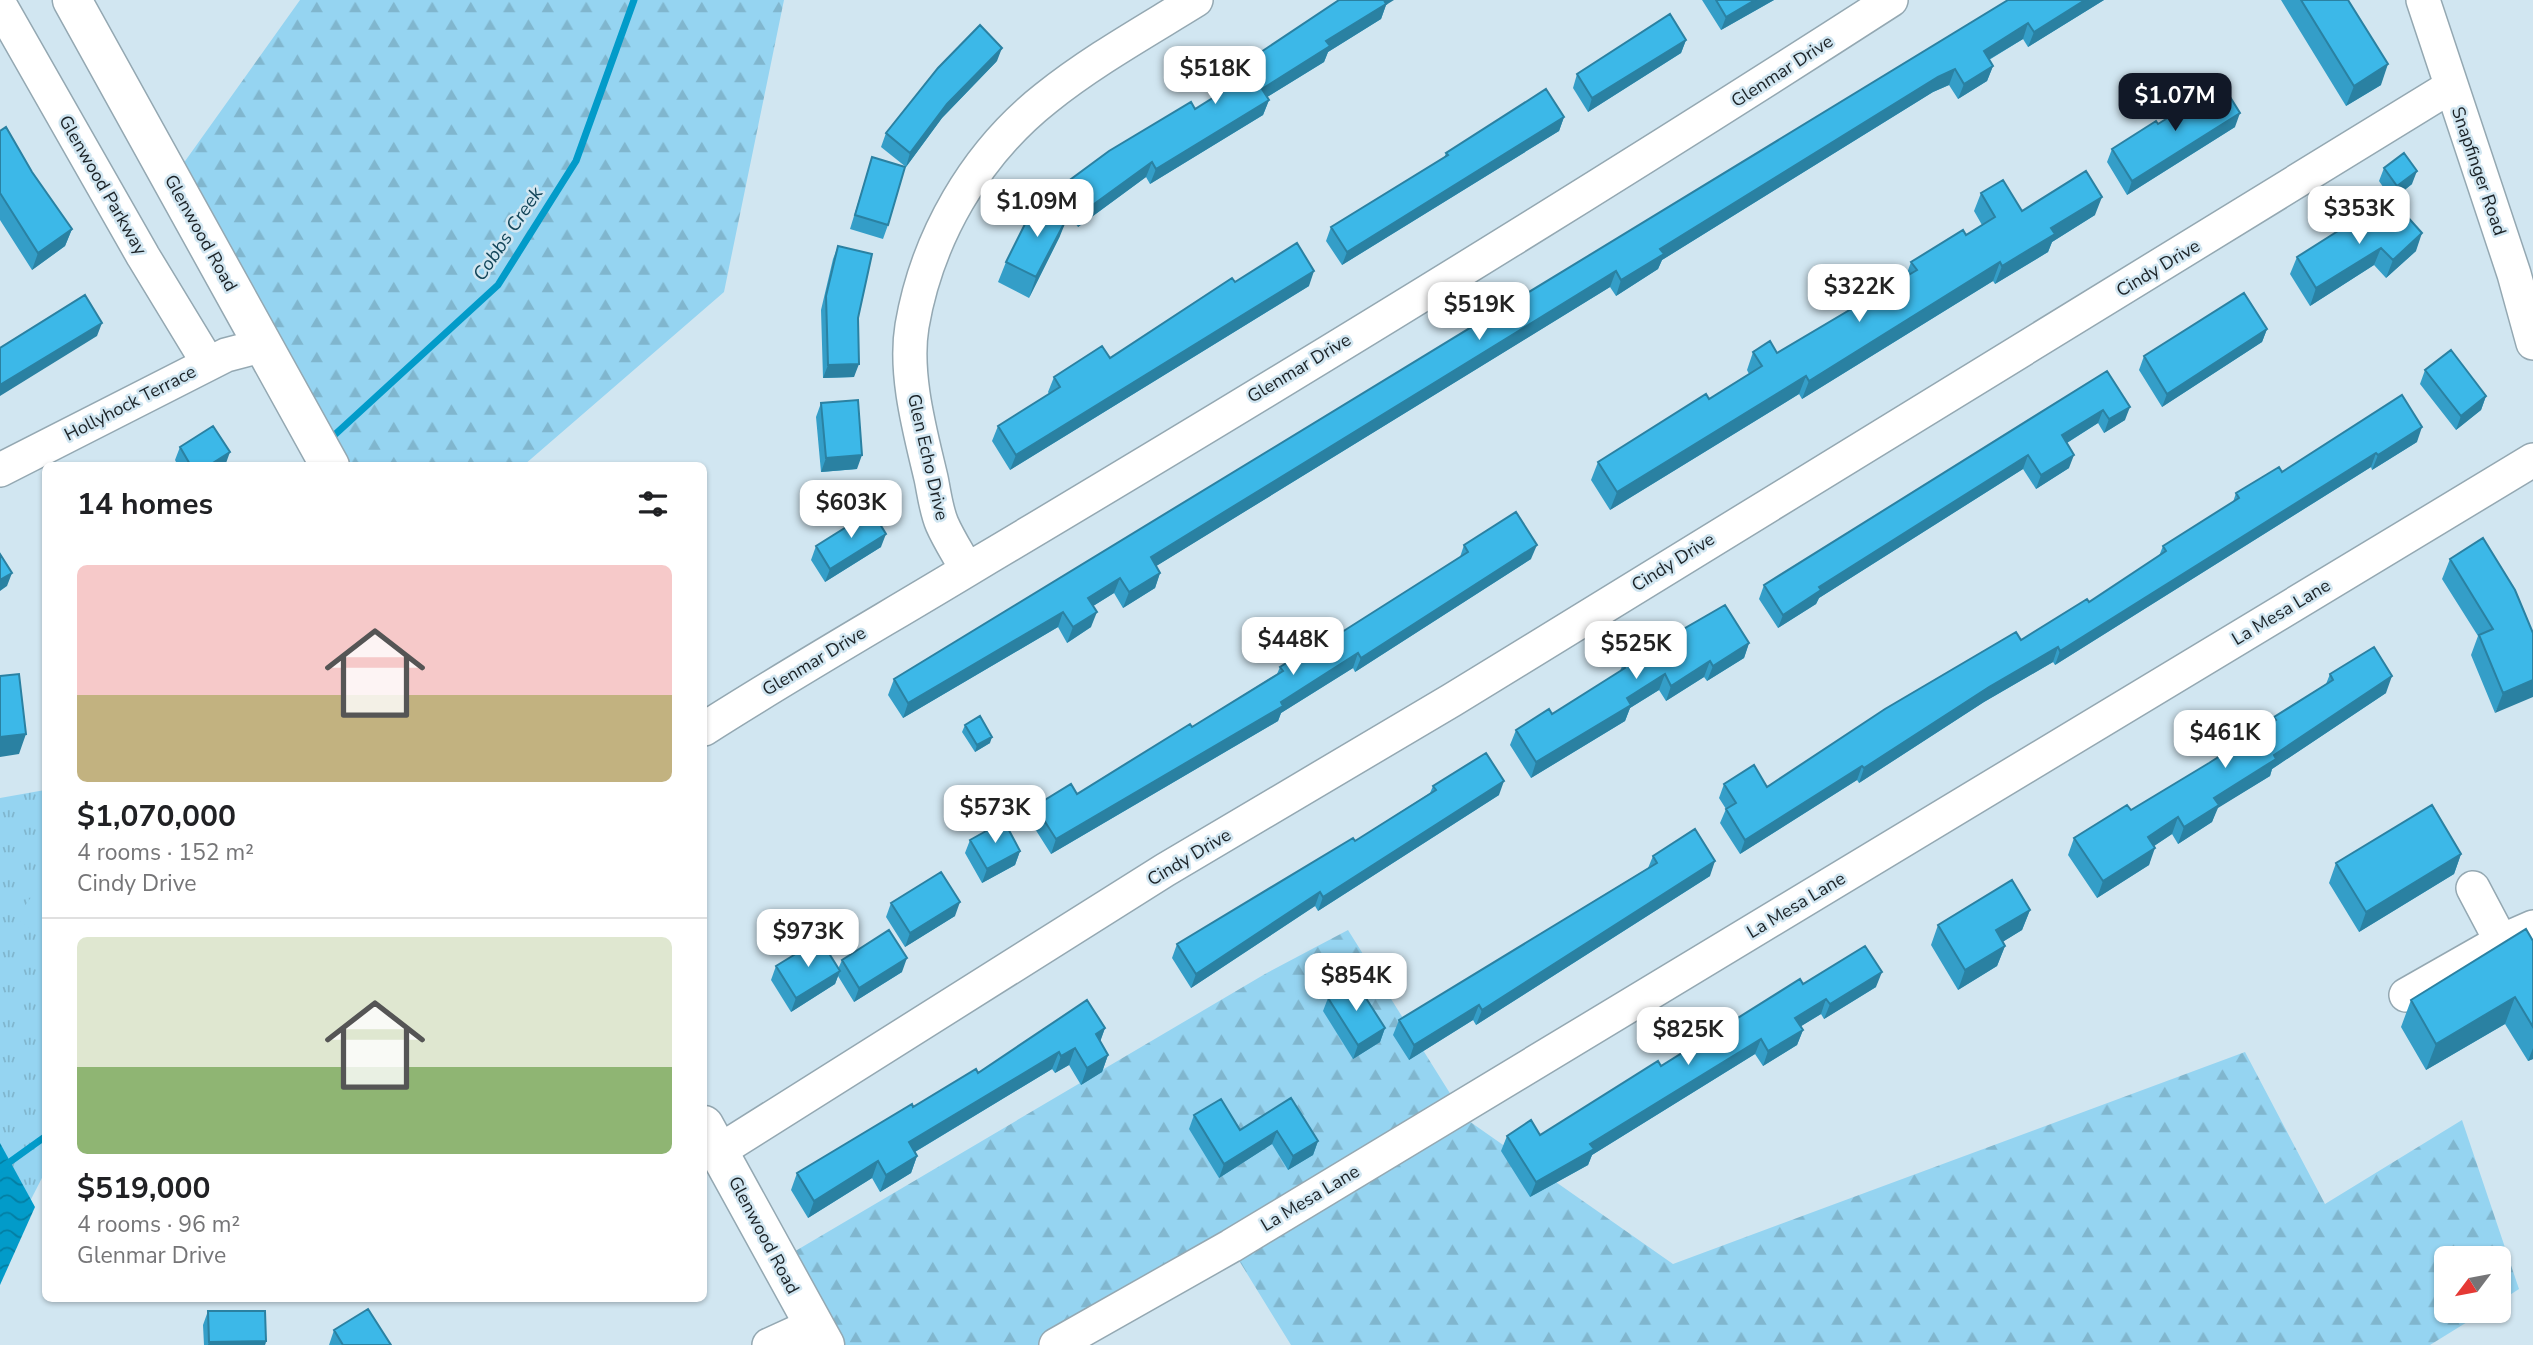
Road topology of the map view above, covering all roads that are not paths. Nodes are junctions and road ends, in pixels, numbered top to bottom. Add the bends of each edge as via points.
1 (72, 0) edge
2 (1196, 0) edge
3 (1891, 0) edge
4 (2423, 0) edge
5 (0, 5) edge
6 (2450, 87) junction
7 (2524, 271) edge
8 (2533, 343) edge
9 (264, 345) junction
10 (208, 363) junction
11 (2533, 460) edge
12 (328, 462) edge
13 (0, 470) edge
14 (967, 570) junction
15 (707, 727) edge
16 (2473, 887) dead end
17 (2533, 927) edge
18 (2501, 941) junction
19 (2406, 995) dead end
20 (711, 1138) edge
21 (819, 1335) edge
22 (769, 1345) edge
23 (1056, 1345) edge

1 - 9 main road, Glenwood Road
2 - 14 street, Glen Echo Drive via 1045,99 981,165 952,207 912,327 913,402 941,522
3 - 14 street, Glenmar Drive via 1674,140
4 - 6 street, Snapfinger Road
5 - 10 street, Glenwood Parkway
6 - 7 street, Snapfinger Road
6 - 20 street, Cindy Drive via 1452,700
7 - 8 street, Snapfinger Road
9 - 10 street, Hollyhock Terrace
9 - 12 main road, Glenwood Road
10 - 13 street, Hollyhock Terrace
11 - 23 street, La Mesa Lane via 1255,1232
14 - 15 street, Glenmar Drive
16 - 18 street
17 - 18 street
18 - 19 street
20 - 21 main road, Glenwood Road
21 - 22 street

